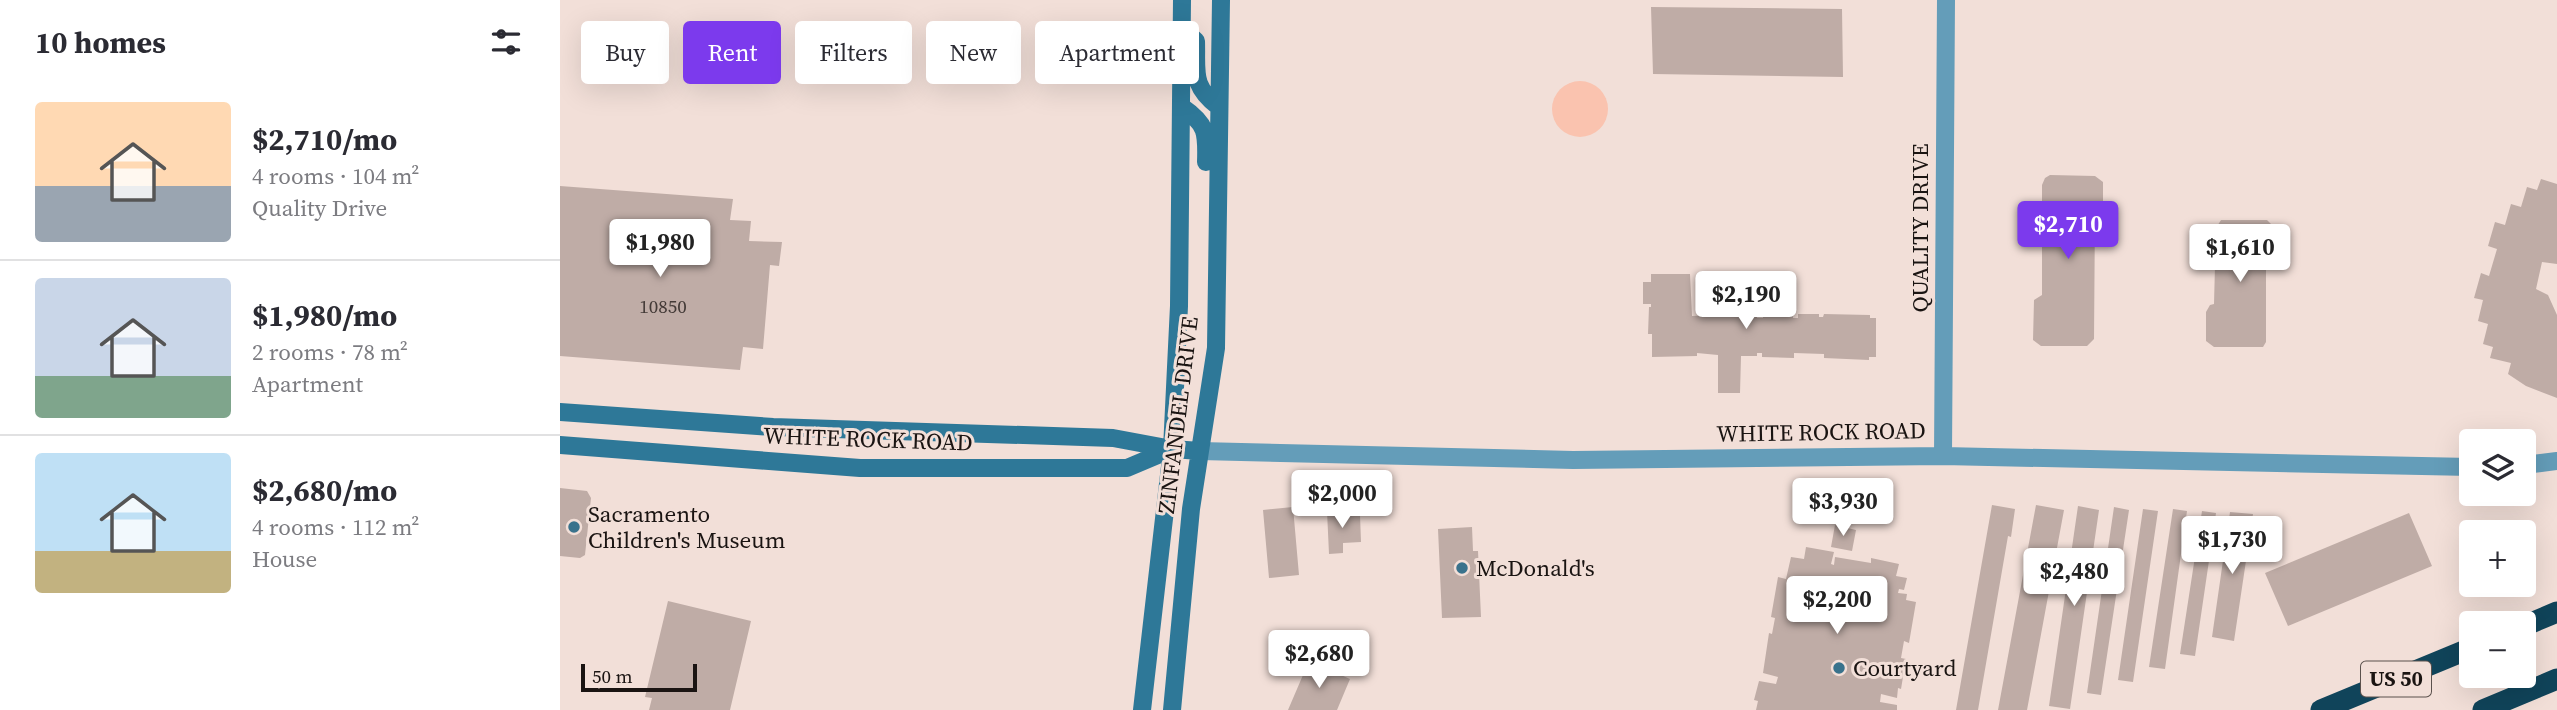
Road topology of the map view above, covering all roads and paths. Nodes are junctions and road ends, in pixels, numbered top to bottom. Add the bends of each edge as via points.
1 (1182, 0) edge
2 (1221, 0) edge
3 (1946, 0) edge
4 (1182, 21) edge
5 (1182, 84) edge
6 (1198, 84) edge
7 (1182, 107) junction
8 (1219, 107) junction
9 (1216, 292) junction
10 (560, 412) edge
11 (560, 445) edge
12 (1172, 449) junction
13 (1200, 451) junction
14 (1943, 456) junction
15 (2557, 461) edge
16 (2536, 464) edge
17 (2459, 467) edge
18 (2557, 612) edge
19 (2536, 621) edge
20 (2459, 653) edge
21 (2557, 679) edge
22 (1142, 710) edge
23 (1172, 710) edge
24 (2321, 710) edge
25 (2483, 710) edge

1 - 4 main road, ZINFANDEL DRIVE
2 - 8 main road, ZINFANDEL DRIVE
3 - 14 street, QUALITY DRIVE
5 - 7 main road, ZINFANDEL DRIVE
6 - 8 main road via 1203,95
7 - 9 main road via 1204,127 1205,273
7 - 12 main road, ZINFANDEL DRIVE
8 - 9 main road, ZINFANDEL DRIVE
9 - 13 main road, ZINFANDEL DRIVE via 1216,348
10 - 12 main road, WHITE ROCK ROAD via 773,427 1113,438
11 - 12 main road, WHITE ROCK ROAD via 860,468 1127,468
12 - 13 main road, WHITE ROCK ROAD
12 - 22 main road, ZINFANDEL DRIVE
13 - 14 street, WHITE ROCK ROAD via 1573,460
13 - 23 main road, ZINFANDEL DRIVE
14 - 17 street, WHITE ROCK ROAD
15 - 16 street
18 - 19 highway
20 - 24 highway, US 50
21 - 25 highway

